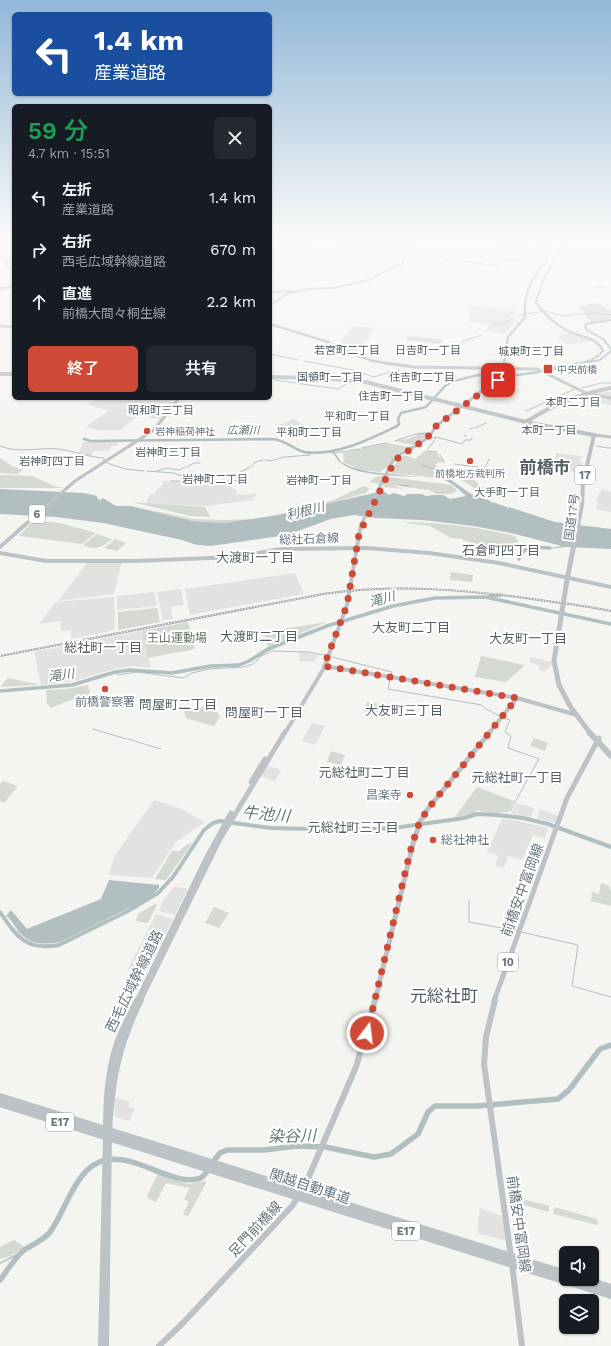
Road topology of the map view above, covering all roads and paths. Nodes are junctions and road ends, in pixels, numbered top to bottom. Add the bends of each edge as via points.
1 (525, 301) edge
2 (272, 325) edge
3 (0, 326) edge
4 (12, 327) edge
5 (503, 368) junction
6 (0, 375) edge
7 (12, 375) edge
8 (272, 377) edge
9 (611, 388) edge
10 (587, 395) junction
11 (611, 397) edge
12 (177, 400) edge
13 (462, 406) junction
14 (526, 422) junction
15 (594, 435) junction
16 (611, 437) edge
17 (2, 547) edge
18 (356, 548) junction
19 (0, 553) edge
20 (569, 578) junction
21 (611, 587) edge
22 (324, 666) junction
23 (517, 698) junction
24 (577, 715) junction
25 (598, 740) junction
26 (611, 751) edge
27 (611, 756) edge
28 (0, 1098) edge
29 (0, 1103) edge
30 (19, 1106) junction
31 (107, 1164) junction
32 (513, 1261) junction
33 (559, 1272) edge
34 (599, 1284) edge
35 (611, 1288) edge
36 (611, 1295) edge
37 (100, 1346) edge
38 (106, 1346) edge
39 (159, 1346) edge
40 (522, 1346) edge

1 - 5 main road via 524,318 508,337
2 - 5 main road via 328,342 373,360 414,367
3 - 4 main road
5 - 10 main road via 537,369
5 - 13 main road, 西毛広域幹線道路 via 500,377
6 - 7 highway
8 - 13 highway via 358,382
9 - 10 highway
10 - 11 main road
10 - 14 highway
12 - 17 main road, 6 via 154,430 73,483
13 - 14 highway
13 - 18 main road, 西毛広域幹線道路 via 435,427 429,437 398,456 363,524
14 - 15 highway
15 - 16 main road
15 - 20 highway, 国道17号 / 17 via 586,500
18 - 19 main road, 総社石倉線 via 278,550 236,557 135,561 46,561
18 - 20 main road, 総社石倉線 via 444,554 507,564
18 - 22 main road, 西毛広域幹線道路 via 348,605
20 - 21 main road, 総社石倉線
20 - 24 highway, 17 via 558,654 564,690
22 - 23 main road
22 - 31 main road, 西毛広域幹線道路 via 226,825 125,1034 116,1059 112,1084
23 - 24 main road
23 - 39 main road, 足門前橋線 via 427,810 419,824 371,1016 351,1083 307,1181 293,1205
24 - 25 highway, 17
25 - 26 highway, 17
25 - 27 highway, 17
25 - 40 main road, 前橋安中富岡線 / 10 via 567,798 488,1021 484,1052
28 - 30 highway, 関越自動車道 / E17
29 - 30 highway, 関越自動車道 / E17
30 - 32 highway, 関越自動車道 / E17
31 - 37 main road, 西毛広域幹線道路
31 - 38 main road, 西毛広域幹線道路
32 - 33 highway, 関越自動車道 / E17
32 - 36 highway, 関越自動車道 / E17
34 - 35 highway

